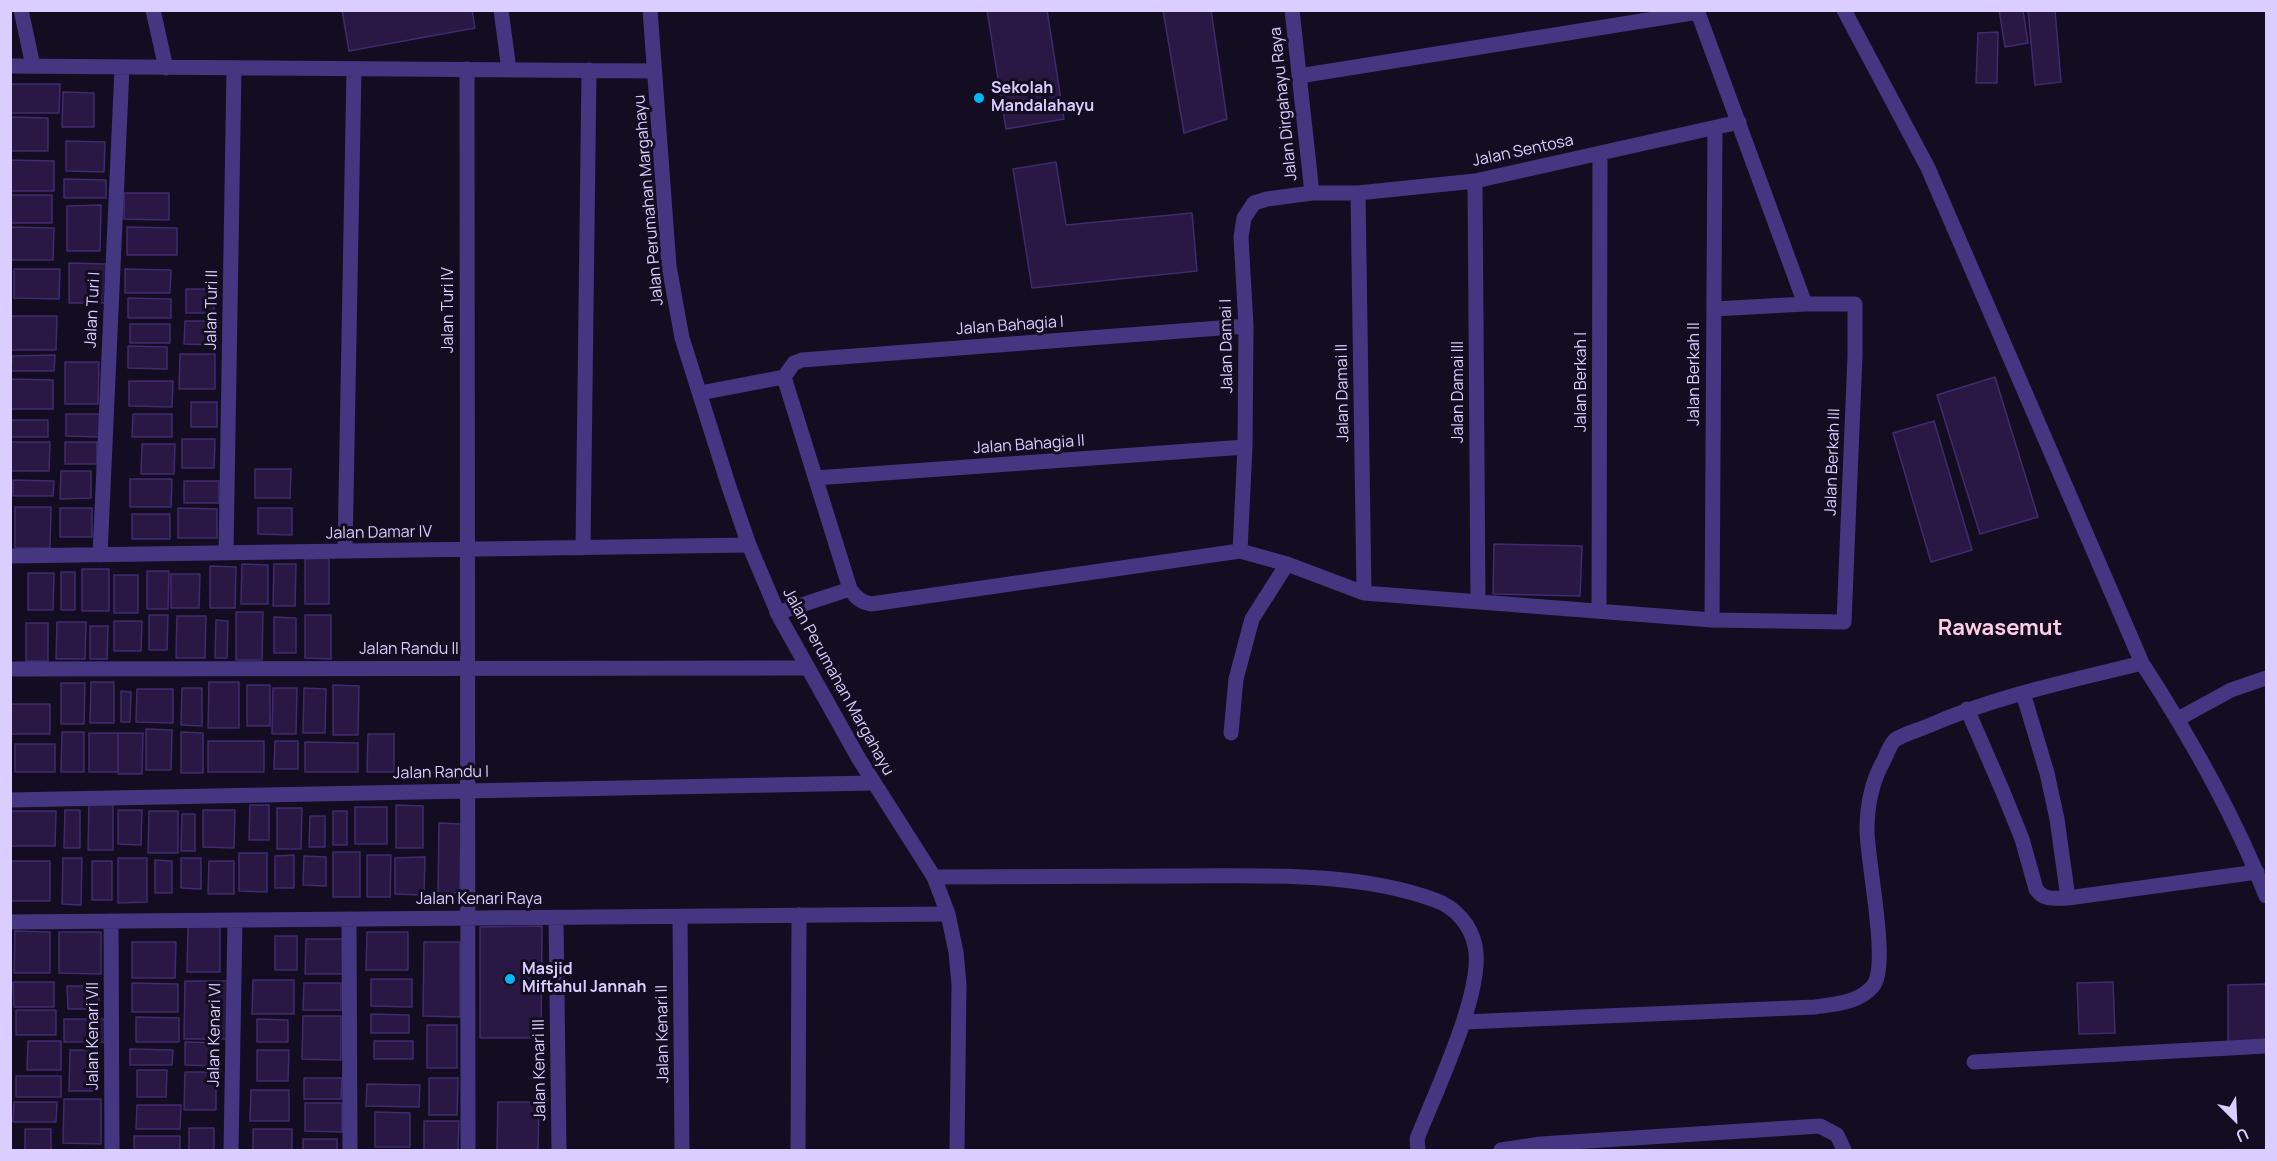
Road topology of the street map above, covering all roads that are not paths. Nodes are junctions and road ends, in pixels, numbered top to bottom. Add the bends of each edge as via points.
1 (21, 10) edge
2 (153, 10) edge
3 (501, 10) edge
4 (650, 10) edge
5 (1292, 10) edge
6 (1844, 10) edge
7 (1698, 11) edge
8 (10, 66) edge
9 (33, 66) junction
10 (122, 68) junction
11 (166, 68) junction
12 (234, 68) junction
13 (354, 69) junction
14 (467, 69) junction
15 (508, 70) junction
16 (589, 70) junction
17 (654, 70) junction
18 (1299, 76) junction
19 (1739, 122) junction
20 (1715, 128) junction
21 (1600, 153) junction
22 (1475, 181) junction
23 (1312, 193) junction
24 (1358, 193) junction
25 (1804, 304) junction
26 (1714, 309) junction
27 (1245, 326) junction
28 (784, 377) junction
29 (700, 393) junction
30 (1245, 447) junction
31 (815, 478) junction
32 (749, 545) junction
33 (583, 548) junction
34 (468, 550) junction
35 (1240, 550) junction
36 (345, 551) junction
37 (226, 553) junction
38 (100, 555) junction
39 (10, 556) edge
40 (1287, 564) junction
41 (850, 590) junction
42 (1364, 593) junction
43 (1478, 602) junction
44 (1599, 611) junction
45 (777, 613) junction
46 (1712, 620) junction
47 (2142, 663) junction
48 (467, 668) junction
49 (807, 668) junction
50 (10, 669) edge
51 (2266, 678) edge
52 (2023, 693) junction
53 (1967, 709) junction
54 (2178, 719) junction
55 (1231, 733) dead end
56 (873, 783) junction
57 (468, 791) junction
58 (10, 800) edge
59 (2257, 872) junction
60 (934, 877) junction
61 (2266, 896) edge
62 (2068, 898) junction
63 (948, 914) junction
64 (799, 915) junction
65 (680, 917) junction
66 (468, 918) junction
67 (556, 918) junction
68 (235, 920) junction
69 (349, 920) junction
70 (111, 921) junction
71 (10, 922) edge
72 (1464, 1022) junction
73 (2266, 1046) edge
74 (1974, 1062) dead end
75 (112, 1150) edge
76 (231, 1150) edge
77 (350, 1150) edge
78 (468, 1150) edge
79 (559, 1150) edge
80 (682, 1150) edge
81 (798, 1150) edge
82 (957, 1150) edge
83 (1418, 1150) edge
84 (1501, 1150) edge
85 (1844, 1150) edge

1 - 9 street
2 - 11 street
3 - 15 street
4 - 17 street, Jalan Perumahan Margahayu
5 - 18 street, Jalan Dirgahayu Raya
6 - 47 street via 1928,168
7 - 18 street
7 - 19 street
8 - 9 street
9 - 10 street
10 - 11 street
10 - 38 street, Jalan Turi I
11 - 12 street
12 - 13 street
12 - 37 street, Jalan Turi II
13 - 14 street
13 - 36 street
14 - 15 street
14 - 34 street, Jalan Turi IV
15 - 16 street
16 - 17 street
16 - 33 street
17 - 29 street, Jalan Perumahan Margahayu via 669,266 682,338
18 - 23 street, Jalan Dirgahayu Raya
19 - 20 street, Jalan Sentosa
19 - 25 street
20 - 21 street, Jalan Sentosa
20 - 26 street, Jalan Berkah II
21 - 22 street, Jalan Sentosa
21 - 44 street, Jalan Berkah I
22 - 24 street, Jalan Sentosa
22 - 43 street, Jalan Damai III
23 - 24 street, Jalan Sentosa
23 - 27 street, Jalan Damai I via 1260,200 1248,209 1241,237
24 - 42 street, Jalan Damai II
25 - 26 street
25 - 46 street, Jalan Berkah III via 1855,304 1844,622
26 - 46 street, Jalan Berkah II
27 - 28 street, Jalan Bahagia I via 802,360 794,363
27 - 30 street, Jalan Damai I
28 - 29 street
28 - 31 street
29 - 32 street, Jalan Perumahan Margahayu
30 - 31 street, Jalan Bahagia II
30 - 35 street, Jalan Damai I
31 - 41 street
32 - 33 street, Jalan Damar IV
32 - 45 street, Jalan Perumahan Margahayu
33 - 34 street, Jalan Damar IV
34 - 36 street, Jalan Damar IV
34 - 48 street, Jalan Turi IV
35 - 40 street
35 - 41 street via 871,604 858,600
36 - 37 street, Jalan Damar IV
37 - 38 street, Jalan Damar IV
38 - 39 street, Jalan Damar IV
40 - 42 street
40 - 55 street via 1252,619 1236,679
41 - 45 street
42 - 43 street
43 - 44 street
44 - 46 street
45 - 49 street, Jalan Perumahan Margahayu
47 - 52 street
47 - 54 street
48 - 49 street, Jalan Randu II
48 - 50 street, Jalan Randu II
48 - 57 street, Jalan Turi IV
49 - 56 street, Jalan Perumahan Margahayu
51 - 54 street via 2231,690
52 - 53 street
52 - 62 street via 2047,773
53 - 62 street via 2022,839 2036,889 2044,897
53 - 72 street via 1895,741 1879,768 1867,831 1879,973 1875,984 1863,995 1845,1003 1815,1007
54 - 59 street
56 - 57 street, Jalan Randu I
56 - 60 street, Jalan Perumahan Margahayu
57 - 58 street, Jalan Randu I
57 - 66 street, Jalan Turi IV
59 - 61 street
59 - 62 street
60 - 63 street, Jalan Perumahan Margahayu
60 - 72 street via 1338,879 1437,900 1461,918 1475,945 1475,974
63 - 64 street, Jalan Kenari Raya
63 - 82 street, Jalan Perumahan Margahayu via 959,984
64 - 65 street, Jalan Kenari Raya
64 - 81 street
65 - 67 street, Jalan Kenari Raya
65 - 80 street, Jalan Kenari II
66 - 67 street, Jalan Kenari Raya
66 - 69 street, Jalan Kenari Raya
66 - 78 street, Jalan Turi IV
67 - 79 street, Jalan Kenari III
68 - 69 street, Jalan Kenari Raya
68 - 70 street, Jalan Kenari Raya
68 - 76 street, Jalan Kenari VI
69 - 77 street
70 - 71 street, Jalan Kenari Raya
70 - 75 street, Jalan Kenari VII
72 - 83 street via 1417,1139
73 - 74 street
84 - 85 street via 1820,1126 1837,1135

